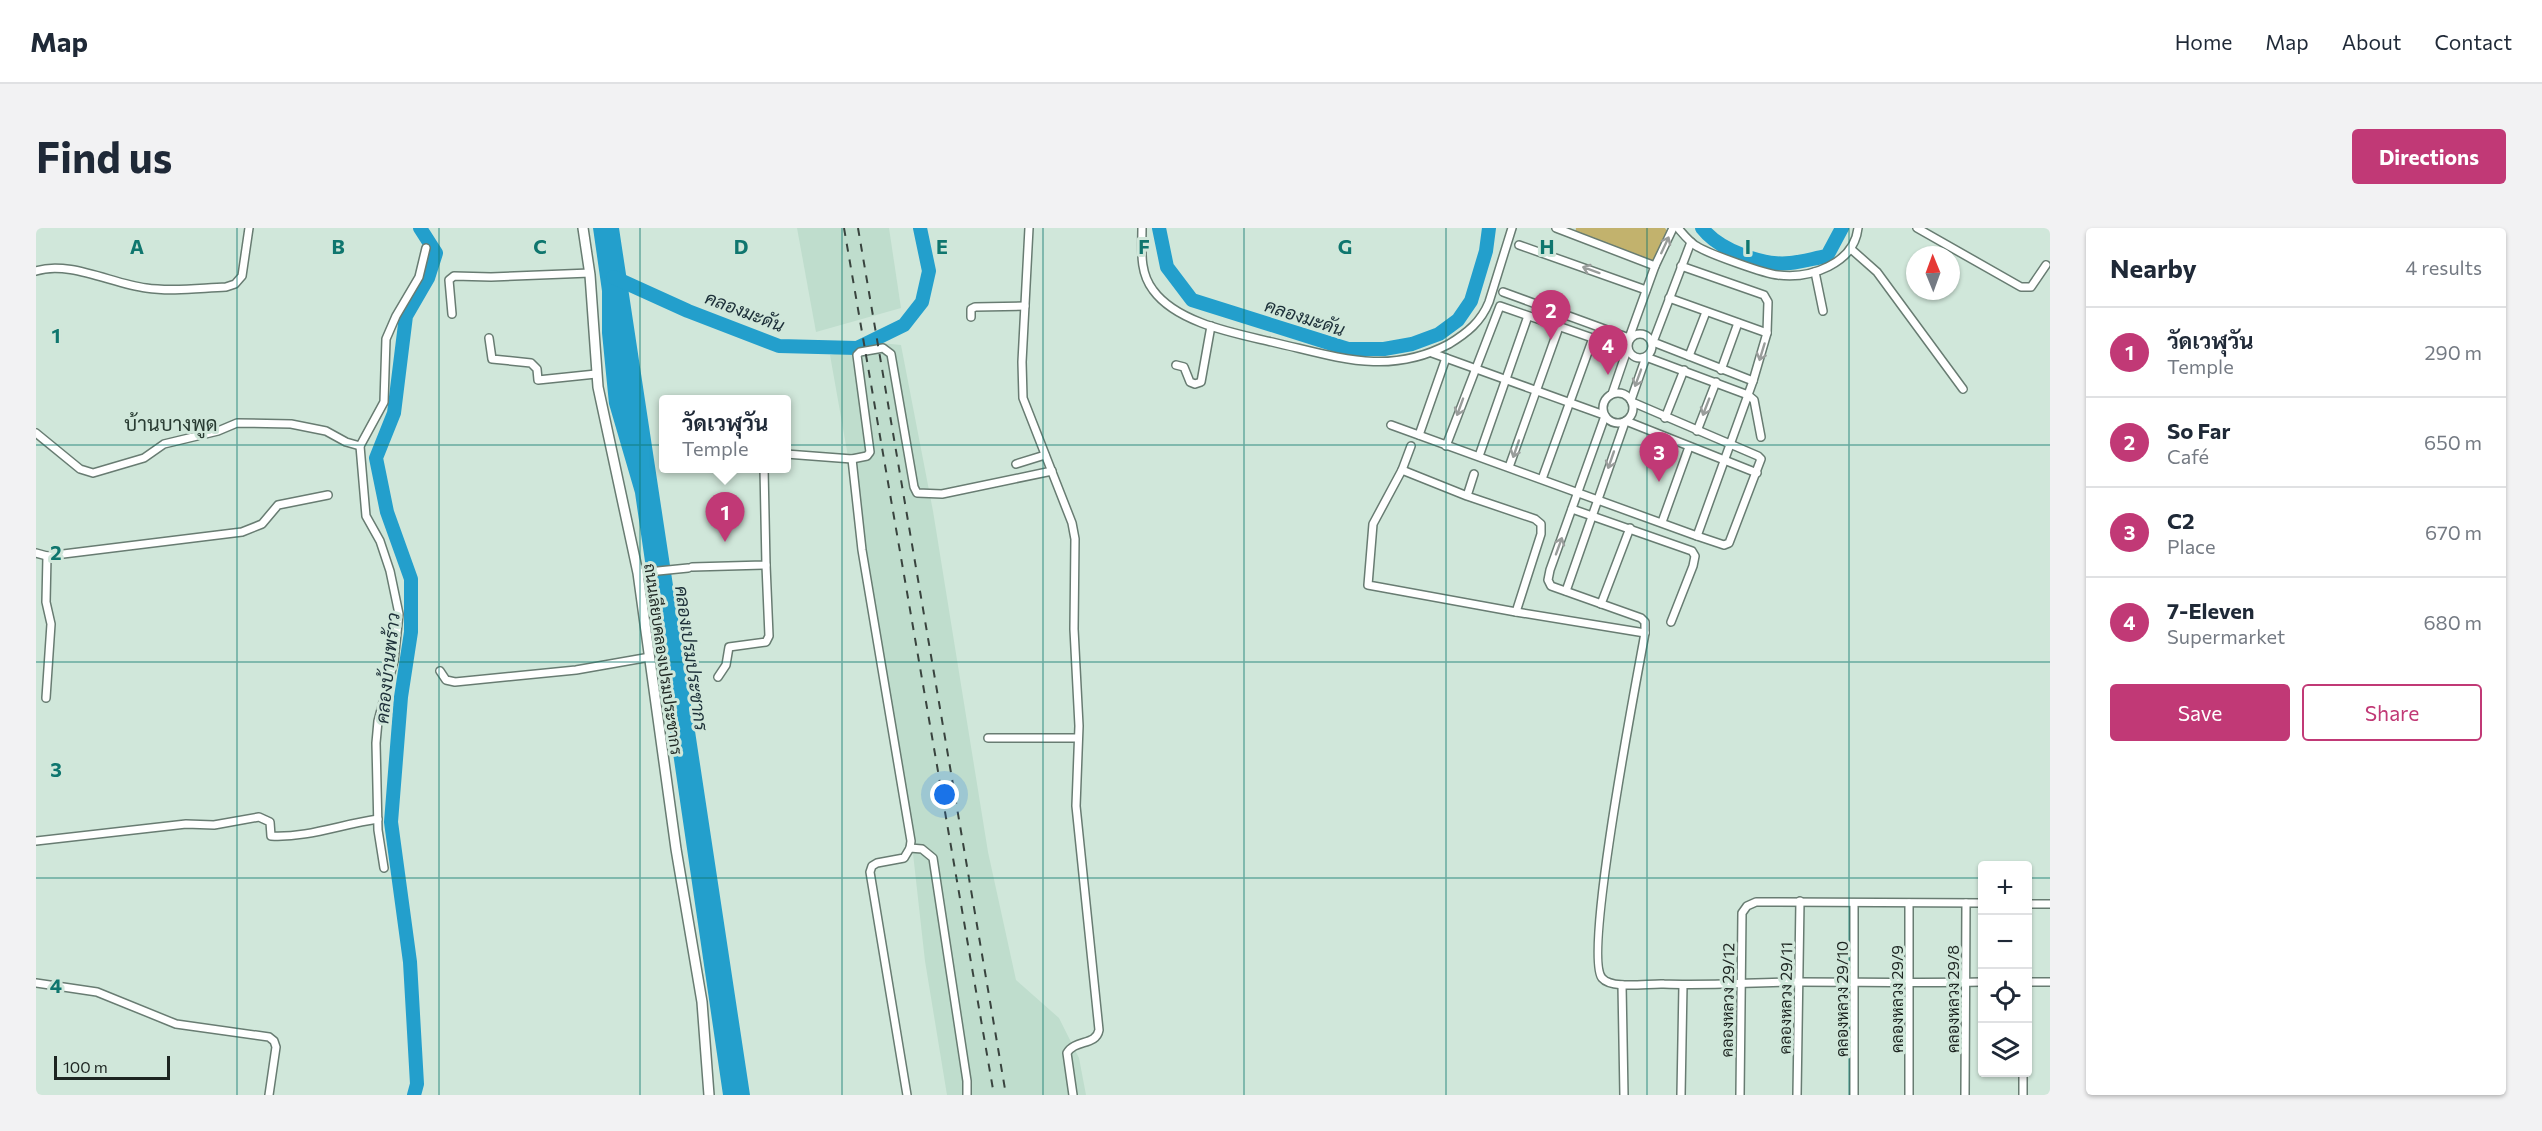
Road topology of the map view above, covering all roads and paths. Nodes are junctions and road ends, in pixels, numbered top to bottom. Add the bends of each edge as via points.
1 (249, 228) edge
2 (583, 228) edge
3 (1029, 228) edge
4 (1142, 228) edge
5 (1512, 228) edge
6 (1556, 228) edge
7 (1676, 228) edge
8 (1858, 228) edge
9 (1917, 228) edge
10 (1691, 242) junction
11 (1519, 244) dead end
12 (426, 248) dead end
13 (1851, 249) junction
14 (2046, 265) dead end
15 (1655, 266) junction
16 (1681, 266) junction
17 (36, 271) edge
18 (1815, 272) junction
19 (590, 273) junction
20 (1646, 290) junction
21 (1503, 292) dead end
22 (1669, 298) junction
23 (1025, 306) junction
24 (1823, 311) dead end
25 (1706, 312) junction
26 (452, 314) dead end
27 (1528, 316) junction
28 (971, 317) dead end
29 (1738, 323) junction
30 (1211, 326) junction
31 (1559, 327) junction
32 (1767, 333) junction
33 (489, 338) dead end
34 (1593, 338) junction
35 (1629, 338) junction
36 (1653, 342) junction
37 (1627, 350) junction
38 (1432, 353) junction
39 (1646, 357) junction
40 (1689, 357) junction
41 (1446, 358) junction
42 (1176, 365) dead end
43 (1474, 368) junction
44 (1684, 370) junction
45 (1721, 370) junction
46 (596, 374) junction
47 (1506, 380) junction
48 (1753, 381) junction
49 (1716, 382) junction
50 (1963, 389) dead end
51 (1536, 390) junction
52 (1612, 394) junction
53 (1748, 395) junction
54 (1631, 401) junction
55 (1570, 402) junction
56 (1604, 416) junction
57 (1665, 418) junction
58 (1626, 422) junction
59 (1391, 424) dead end
60 (1697, 431) junction
61 (36, 433) edge
62 (1419, 435) junction
63 (1761, 437) dead end
64 (1730, 445) junction
65 (360, 446) junction
66 (1411, 446) dead end
67 (1446, 446) junction
68 (1689, 447) junction
69 (791, 454) edge
70 (1045, 455) junction
71 (1479, 456) junction
72 (852, 459) junction
73 (1723, 461) junction
74 (1016, 464) dead end
75 (1509, 467) junction
76 (1402, 470) junction
77 (1052, 471) junction
78 (764, 473) edge
79 (1756, 473) junction
80 (1474, 474) dead end
81 (1542, 479) junction
82 (1578, 491) junction
83 (328, 495) dead end
84 (1467, 496) junction
85 (1598, 498) junction
86 (1572, 509) junction
87 (1592, 515) junction
88 (1662, 522) junction
89 (1630, 528) junction
90 (1697, 536) junction
91 (36, 553) edge
92 (47, 556) junction
93 (766, 565) junction
94 (642, 572) junction
95 (1566, 591) junction
96 (1601, 604) junction
97 (1516, 612) junction
98 (1671, 622) dead end
99 (1645, 633) junction
100 (651, 657) junction
101 (440, 671) dead end
102 (718, 677) dead end
103 (46, 698) dead end
104 (988, 738) dead end
105 (1078, 738) junction
106 (378, 819) junction
107 (36, 841) edge
108 (910, 848) junction
109 (384, 868) dead end
110 (1800, 901) junction
111 (1854, 903) junction
112 (1909, 903) junction
113 (1966, 903) junction
114 (1978, 903) edge
115 (2032, 904) edge
116 (2050, 904) edge
117 (1798, 982) junction
118 (1910, 982) junction
119 (1966, 982) junction
120 (1978, 982) edge
121 (2032, 982) edge
122 (2050, 982) edge
123 (36, 983) edge
124 (1854, 983) junction
125 (1622, 985) junction
126 (1683, 985) junction
127 (1740, 985) junction
128 (2023, 1077) edge
129 (269, 1095) edge
130 (709, 1095) edge
131 (907, 1095) edge
132 (967, 1095) edge
133 (1073, 1095) edge
134 (1624, 1095) edge
135 (1681, 1095) edge
136 (1740, 1095) edge
137 (1797, 1095) edge
138 (1854, 1095) edge
139 (1909, 1095) edge
140 (1965, 1095) edge
141 (2023, 1095) edge

1 - 17 street via 242,276 236,284 226,287 160,290 63,268
2 - 19 street, ถนนเลียบคลองเปรมประชากร
3 - 23 street
4 - 30 street via 1143,270 1154,292 1190,318
5 - 38 street via 1484,313 1462,336
6 - 15 street
7 - 10 street
15 -> 7 street
8 - 13 street
9 - 14 street via 2021,287 2031,287
10 - 16 street
10 - 18 street via 1777,275
20 -> 11 street
12 - 65 street via 419,277 386,339 384,402
13 - 18 street
13 - 50 street via 1878,272
15 - 20 street
16 - 22 street
16 - 32 street via 1764,295 1768,302
18 - 24 street
19 - 26 street via 454,276 449,280
19 - 46 street, ถนนเลียบคลองเปรมประชากร
20 - 35 street
21 - 35 street
22 - 25 street
22 - 36 street
23 - 28 street via 982,305 971,309
23 - 70 street via 1023,398
25 - 29 street
25 - 40 street
27 - 31 street
27 - 43 street via 1500,306
27 - 47 street
29 - 32 street
29 - 45 street
30 - 38 street via 1343,360 1386,362
30 - 42 street via 1201,382 1190,382 1184,367
31 - 34 street
31 - 51 street
32 -> 48 street
33 - 46 street via 492,358 531,363 537,369 538,380
34 - 37 street
34 - 55 street
35 - 36 street via 1638,334
35 - 37 street
36 - 39 street
36 - 40 street
37 - 39 street
37 - 52 street
38 - 41 street
39 - 44 street
39 -> 54 street
40 - 45 street
41 - 43 street
41 - 62 street
43 - 47 street
43 -> 67 street
44 - 49 street
44 - 57 street
45 - 48 street
46 - 94 street, ถนนเลียบคลองเปรมประชากร
47 - 51 street
47 - 71 street
48 - 53 street
49 - 53 street
49 -> 60 street
51 - 55 street
51 -> 75 street
52 - 54 street via 1621,393
52 - 56 street via 1604,402
53 - 63 street via 1754,400
53 - 64 street
54 - 57 street
54 - 58 street via 1632,415
55 - 56 street
55 - 81 street
56 - 58 street via 1614,423
56 - 82 street
57 - 60 street
58 - 68 street
58 -> 85 street
59 - 62 street
60 - 64 street
61 - 65 street via 88,473 144,458 164,444 237,423 291,424 326,431
62 - 67 street
64 - 73 street
64 - 79 street via 1761,459
65 - 106 street via 366,516 380,541 399,614 394,661 376,736
66 - 76 street
67 - 71 street
68 - 73 street
68 - 88 street
69 - 72 street
70 - 74 street
70 - 77 street
71 - 75 street
72 - 77 street via 864,458 870,452 857,355 883,348 891,354 917,493 942,494
72 - 108 street via 861,540
73 - 79 street
73 - 90 street
75 - 81 street
76 - 84 street
76 - 97 street via 1373,524 1368,585
77 - 105 street via 1075,539
78 - 93 street
79 - 90 street via 1729,543 1724,545
80 - 84 street
81 - 82 street
82 - 85 street
82 - 86 street
83 - 92 street via 278,505 262,524 242,532
84 - 97 street via 1541,524
85 - 87 street
85 - 88 street
86 - 87 street
95 -> 86 street via 1551,586 1548,580
87 - 89 street
87 - 95 street
88 - 90 street
89 - 96 street
89 - 98 street via 1692,551 1695,556
91 - 92 street
92 - 103 street via 46,602 51,624
93 - 94 street
93 - 102 street via 769,636 766,642 729,647 726,665
94 - 100 street, ถนนเลียบคลองเปรมประชากร
95 - 96 street
96 - 99 street via 1641,618
97 - 99 street
99 - 125 street via 1613,818 1597,955 1602,979
100 - 101 street via 576,670 455,682 446,680
100 - 130 street, ถนนเลียบคลองเปรมประชากร via 676,849 702,1002
104 - 105 street
105 - 133 street via 1076,806 1099,1030 1094,1039 1078,1043 1067,1053
106 - 107 street via 290,837 271,836 270,822 259,817 214,825 186,824
106 - 109 street
108 - 131 street via 904,858 877,863 870,872
108 - 132 street via 922,849 933,858
110 - 111 street
110 - 117 street, คลองหลวง 29/11
110 - 127 street, คลองหลวง 29/12 via 1756,902 1747,906 1742,913
111 - 112 street
111 - 124 street, คลองหลวง 29/10
112 - 113 street
112 - 118 street, คลองหลวง 29/9
113 - 114 street
113 - 119 street, คลองหลวง 29/8
115 - 116 street
117 - 124 street
117 - 127 street
117 - 137 street, คลองหลวง 29/11
118 - 119 street
118 - 124 street
118 - 139 street, คลองหลวง 29/9
119 - 120 street
119 - 140 street, คลองหลวง 29/8
121 - 122 street
123 - 129 street via 97,992 176,1024 269,1037 276,1047
124 - 138 street, คลองหลวง 29/10
125 - 126 street
125 - 134 street
126 - 127 street
126 - 135 street
127 - 136 street, คลองหลวง 29/12
128 - 141 street

